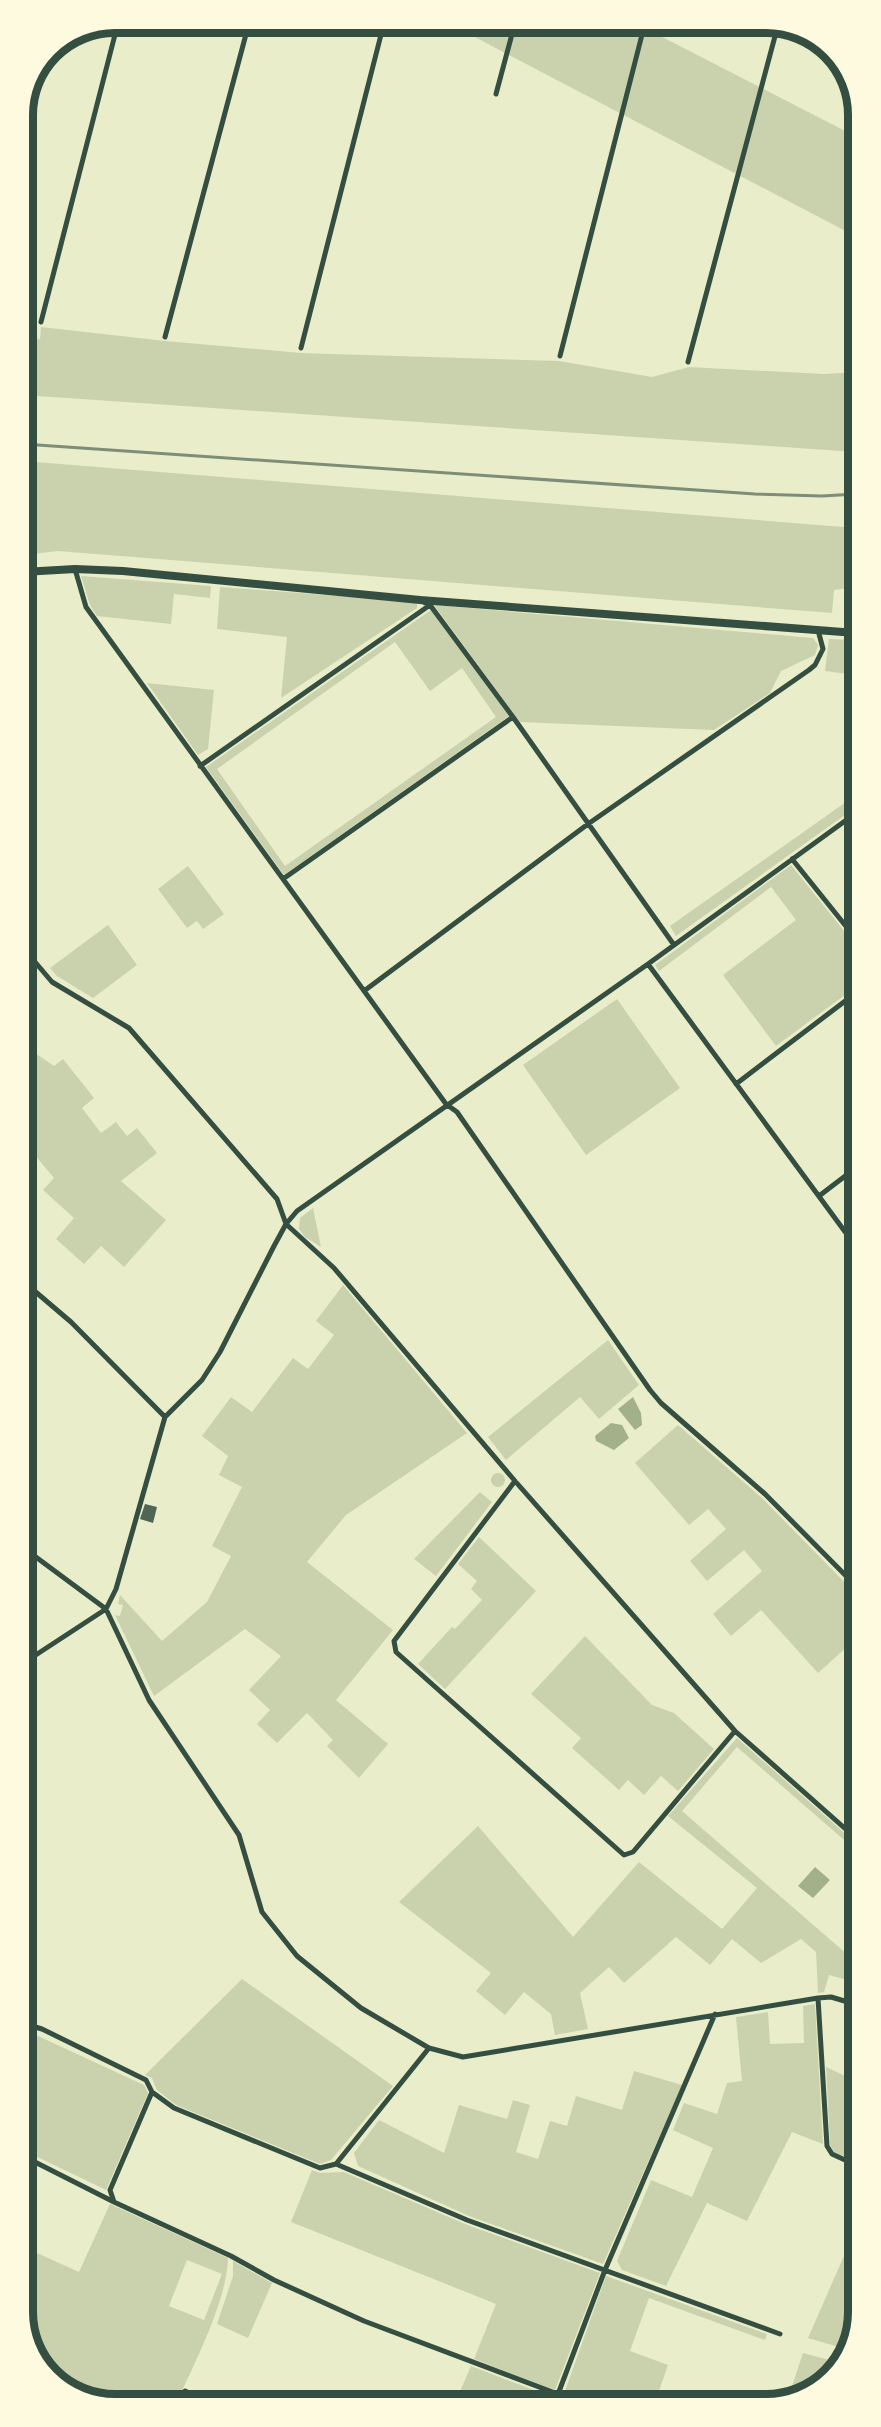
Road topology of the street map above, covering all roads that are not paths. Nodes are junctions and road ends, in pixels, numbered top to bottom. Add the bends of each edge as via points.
1 (115, 33) edge
2 (246, 33) edge
3 (381, 33) edge
4 (512, 33) edge
5 (642, 33) edge
6 (776, 34) edge
7 (496, 94) dead end
8 (41, 322) dead end
9 (165, 337) dead end
10 (301, 348) dead end
11 (560, 356) dead end
12 (688, 362) dead end
13 (75, 569) junction
14 (33, 571) edge
15 (420, 600) junction
16 (430, 605) junction
17 (818, 630) junction
18 (848, 632) edge
19 (513, 717) junction
20 (200, 766) junction
21 (848, 819) edge
22 (588, 824) junction
23 (792, 859) junction
24 (283, 879) junction
25 (848, 930) edge
26 (674, 945) junction
27 (33, 960) edge
28 (648, 964) junction
29 (364, 991) junction
30 (848, 999) edge
31 (736, 1084) junction
32 (446, 1104) junction
33 (848, 1174) edge
34 (819, 1197) junction
35 (286, 1224) junction
36 (848, 1236) edge
37 (33, 1290) edge
38 (165, 1417) junction
39 (515, 1481) junction
40 (33, 1556) edge
41 (848, 1578) edge
42 (106, 1609) junction
43 (33, 1657) edge
44 (735, 1731) junction
45 (848, 1831) edge
46 (818, 1998) junction
47 (848, 2002) edge
48 (715, 2014) junction
49 (33, 2026) edge
50 (429, 2048) junction
51 (152, 2092) junction
52 (33, 2161) edge
53 (848, 2161) edge
54 (336, 2164) junction
55 (114, 2202) junction
56 (605, 2270) junction
57 (780, 2334) dead end
58 (185, 2391) dead end
59 (191, 2394) edge
60 (555, 2394) edge
61 (558, 2394) edge

1 - 8 street
2 - 9 street
3 - 10 street
4 - 7 street
5 - 11 street
6 - 12 street
13 - 14 main road
13 - 15 main road
13 - 20 street via 86,606
15 - 16 street
15 - 17 main road
16 - 19 street
16 - 20 street
17 - 18 main road
17 - 22 street via 823,649 815,665
19 - 22 street
19 - 24 street
20 - 24 street
21 - 23 street
22 - 26 street
22 - 29 street
23 - 25 street
23 - 26 street
24 - 29 street
26 - 28 street
27 - 35 street via 52,982 129,1028 277,1199
28 - 31 street
28 - 32 street
29 - 32 street
30 - 31 street
31 - 34 street
32 - 35 street via 297,1211
32 - 41 street via 457,1112 661,1403 765,1494
33 - 34 street
34 - 36 street
35 - 38 street via 220,1352 202,1380
35 - 39 street via 334,1268
37 - 38 street via 71,1322
38 - 42 street via 116,1589
39 - 44 street
39 - 44 street via 394,1641 396,1652 624,1856 633,1852
40 - 42 street
42 - 43 street
42 - 50 street via 149,1700 239,1835 262,1912 297,1956 361,2008
44 - 45 street
46 - 47 street
46 - 48 street
46 - 53 street via 827,2146 832,2154
48 - 50 street via 463,2057
48 - 56 street
49 - 51 street via 146,2080
50 - 54 street
51 - 54 street via 174,2108 320,2168
51 - 55 street via 110,2190
52 - 55 street
54 - 56 street via 467,2220
55 - 60 street via 364,2321
56 - 57 street
56 - 61 street
58 - 59 street

